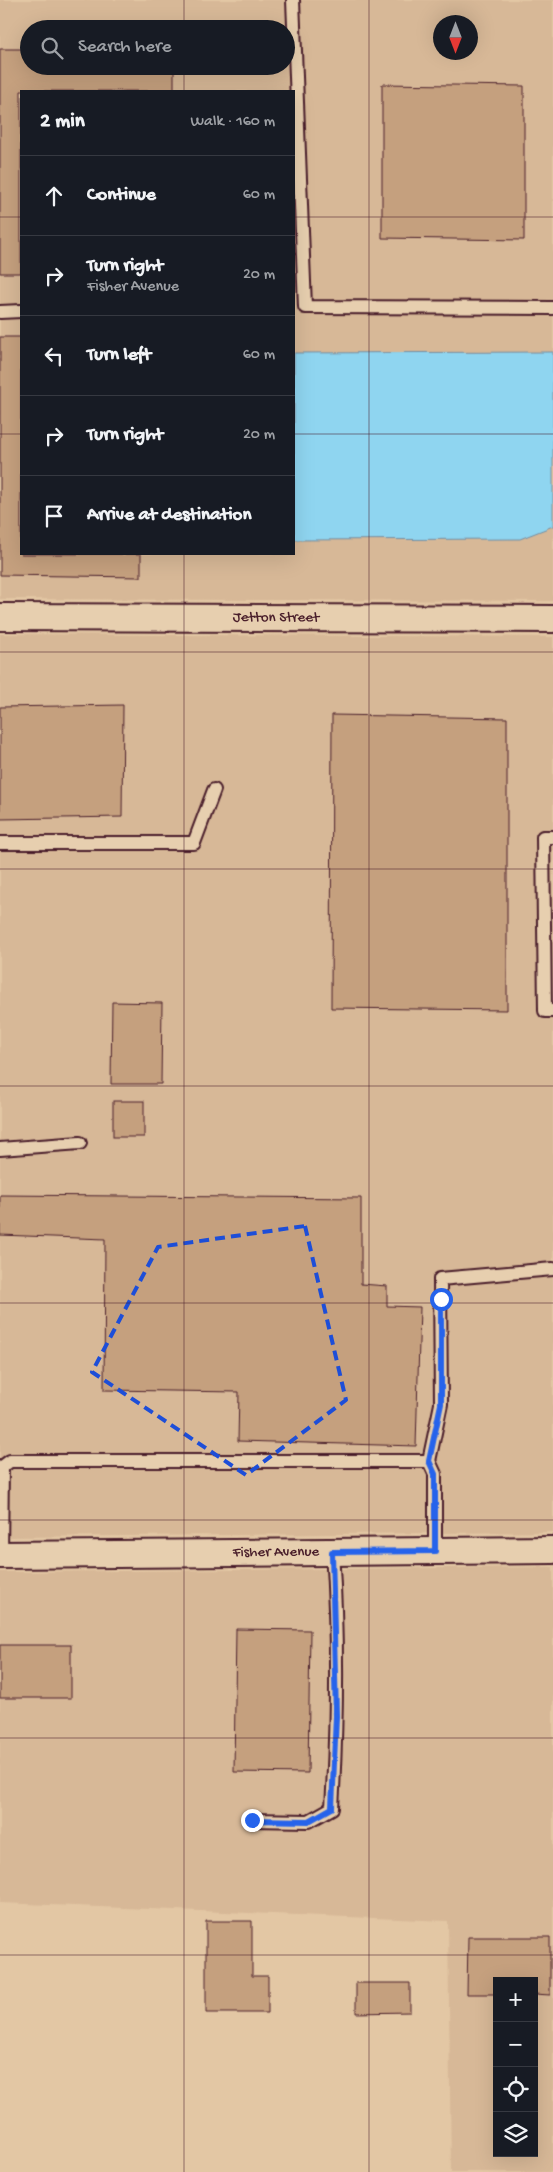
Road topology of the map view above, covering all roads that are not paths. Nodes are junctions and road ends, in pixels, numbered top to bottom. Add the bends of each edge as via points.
1 (293, 0) edge
2 (293, 20) edge
3 (294, 75) edge
4 (295, 90) edge
5 (295, 102) edge
6 (299, 307) edge
7 (553, 308) edge
8 (0, 312) edge
9 (20, 312) edge
10 (0, 616) edge
11 (553, 619) edge
12 (214, 790) dead end
13 (553, 837) edge
14 (0, 844) edge
15 (553, 1011) edge
16 (80, 1143) dead end
17 (0, 1149) edge
18 (553, 1269) edge
19 (429, 1461) junction
20 (553, 1550) edge
21 (435, 1551) junction
22 (332, 1552) junction
23 (0, 1555) edge
24 (252, 1820) dead end

1 - 2 lane
3 - 4 lane
5 - 6 lane
6 - 7 lane
8 - 9 lane
10 - 11 street, Jetton Street
12 - 14 lane via 194,843
13 - 15 lane via 543,837 545,1011
16 - 17 lane
18 - 19 lane via 440,1279 441,1404
19 - 21 lane via 435,1474
19 - 23 lane via 10,1461 2,1467
20 - 21 street, Fisher Avenue
21 - 22 street, Fisher Avenue
22 - 23 street, Fisher Avenue
22 - 24 lane via 336,1716 332,1808 309,1821

